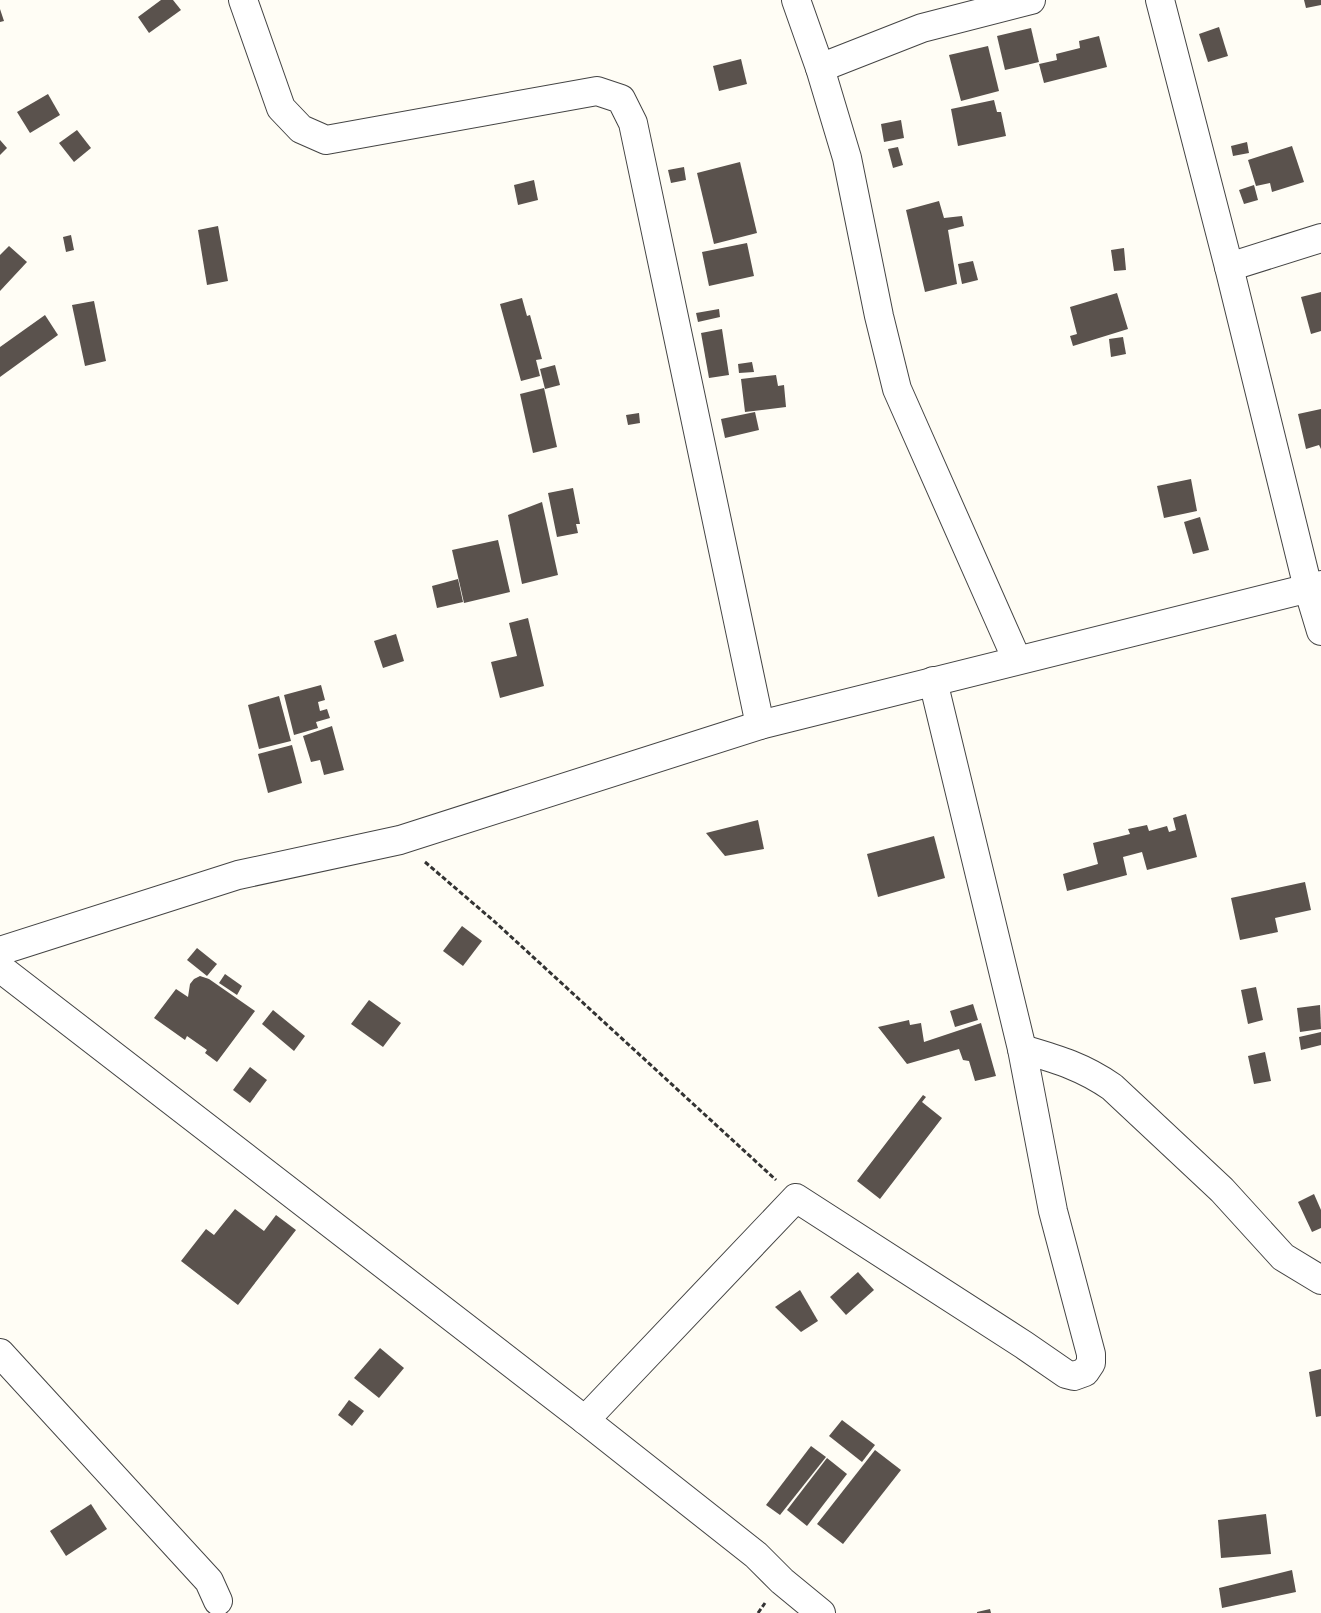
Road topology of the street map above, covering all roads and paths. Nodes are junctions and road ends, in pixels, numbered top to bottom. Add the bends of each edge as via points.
1 (243, 0) edge
2 (796, 0) edge
3 (1031, 0) edge
4 (1160, 0) edge
5 (820, 68) junction
6 (1321, 238) edge
7 (1229, 268) junction
8 (1315, 587) edge
9 (1321, 631) edge
10 (1017, 660) junction
11 (933, 682) junction
12 (760, 725) junction
13 (400, 840) junction
14 (0, 951) edge
15 (0, 968) edge
16 (1022, 1049) junction
17 (796, 1198) junction
18 (1321, 1280) edge
19 (0, 1353) edge
20 (585, 1420) junction
21 (218, 1601) dead end
22 (821, 1613) edge

1 - 12 street via 282,108 301,129 326,140 597,91 621,99 633,123
2 - 5 street
3 - 5 street via 922,28
4 - 7 street
5 - 10 street via 847,158 897,389
6 - 7 street
7 - 8 street
8 - 9 street
8 - 10 street
10 - 11 street
11 - 12 street
11 - 16 street
12 - 13 street
13 - 14 street via 238,875
13 - 17 path via 495,922
15 - 20 street
16 - 17 street via 1052,1211 1091,1354 1091,1363 1085,1372 1074,1376 1066,1374
16 - 18 street via 1079,1067 1112,1087 1222,1190 1284,1257
17 - 20 street
19 - 21 street via 209,1581
20 - 22 street via 756,1555

